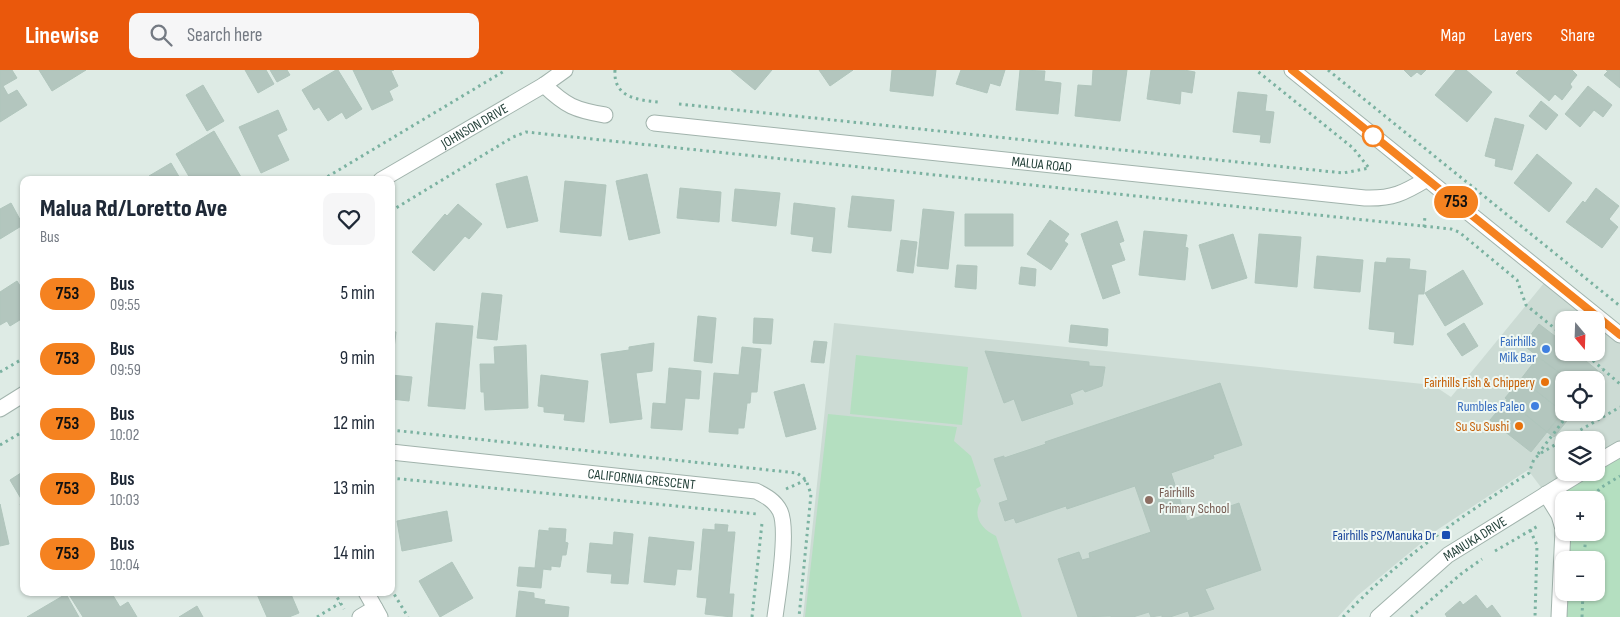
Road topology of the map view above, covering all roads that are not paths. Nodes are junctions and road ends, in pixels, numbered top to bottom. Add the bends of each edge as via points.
1 (565, 70) edge
2 (1292, 70) edge
3 (544, 85) junction
4 (605, 115) dead end
5 (654, 123) dead end
6 (389, 176) edge
7 (1427, 179) junction
8 (1620, 335) edge
9 (20, 396) edge
10 (0, 409) edge
11 (1620, 449) edge
12 (395, 452) edge
13 (1605, 458) edge
14 (1567, 481) edge
15 (1546, 494) junction
16 (368, 596) edge
17 (378, 612) edge
18 (360, 617) edge
19 (775, 617) edge
20 (1378, 617) edge
21 (1559, 617) edge

1 - 3 street, JOHNSON DRIVE
2 - 7 street
3 - 4 street via 573,108
3 - 6 street, JOHNSON DRIVE
5 - 7 street, MALUA ROAD via 1365,198 1401,194
7 - 8 street
9 - 10 street
11 - 13 street
12 - 19 street, CALIFORNIA CRESCENT via 756,491 777,506 782,519 784,535
14 - 15 street, MANUKA DRIVE
15 - 20 street, MANUKA DRIVE via 1448,555
15 - 21 street via 1559,515 1563,529
16 - 17 street
17 - 18 street

